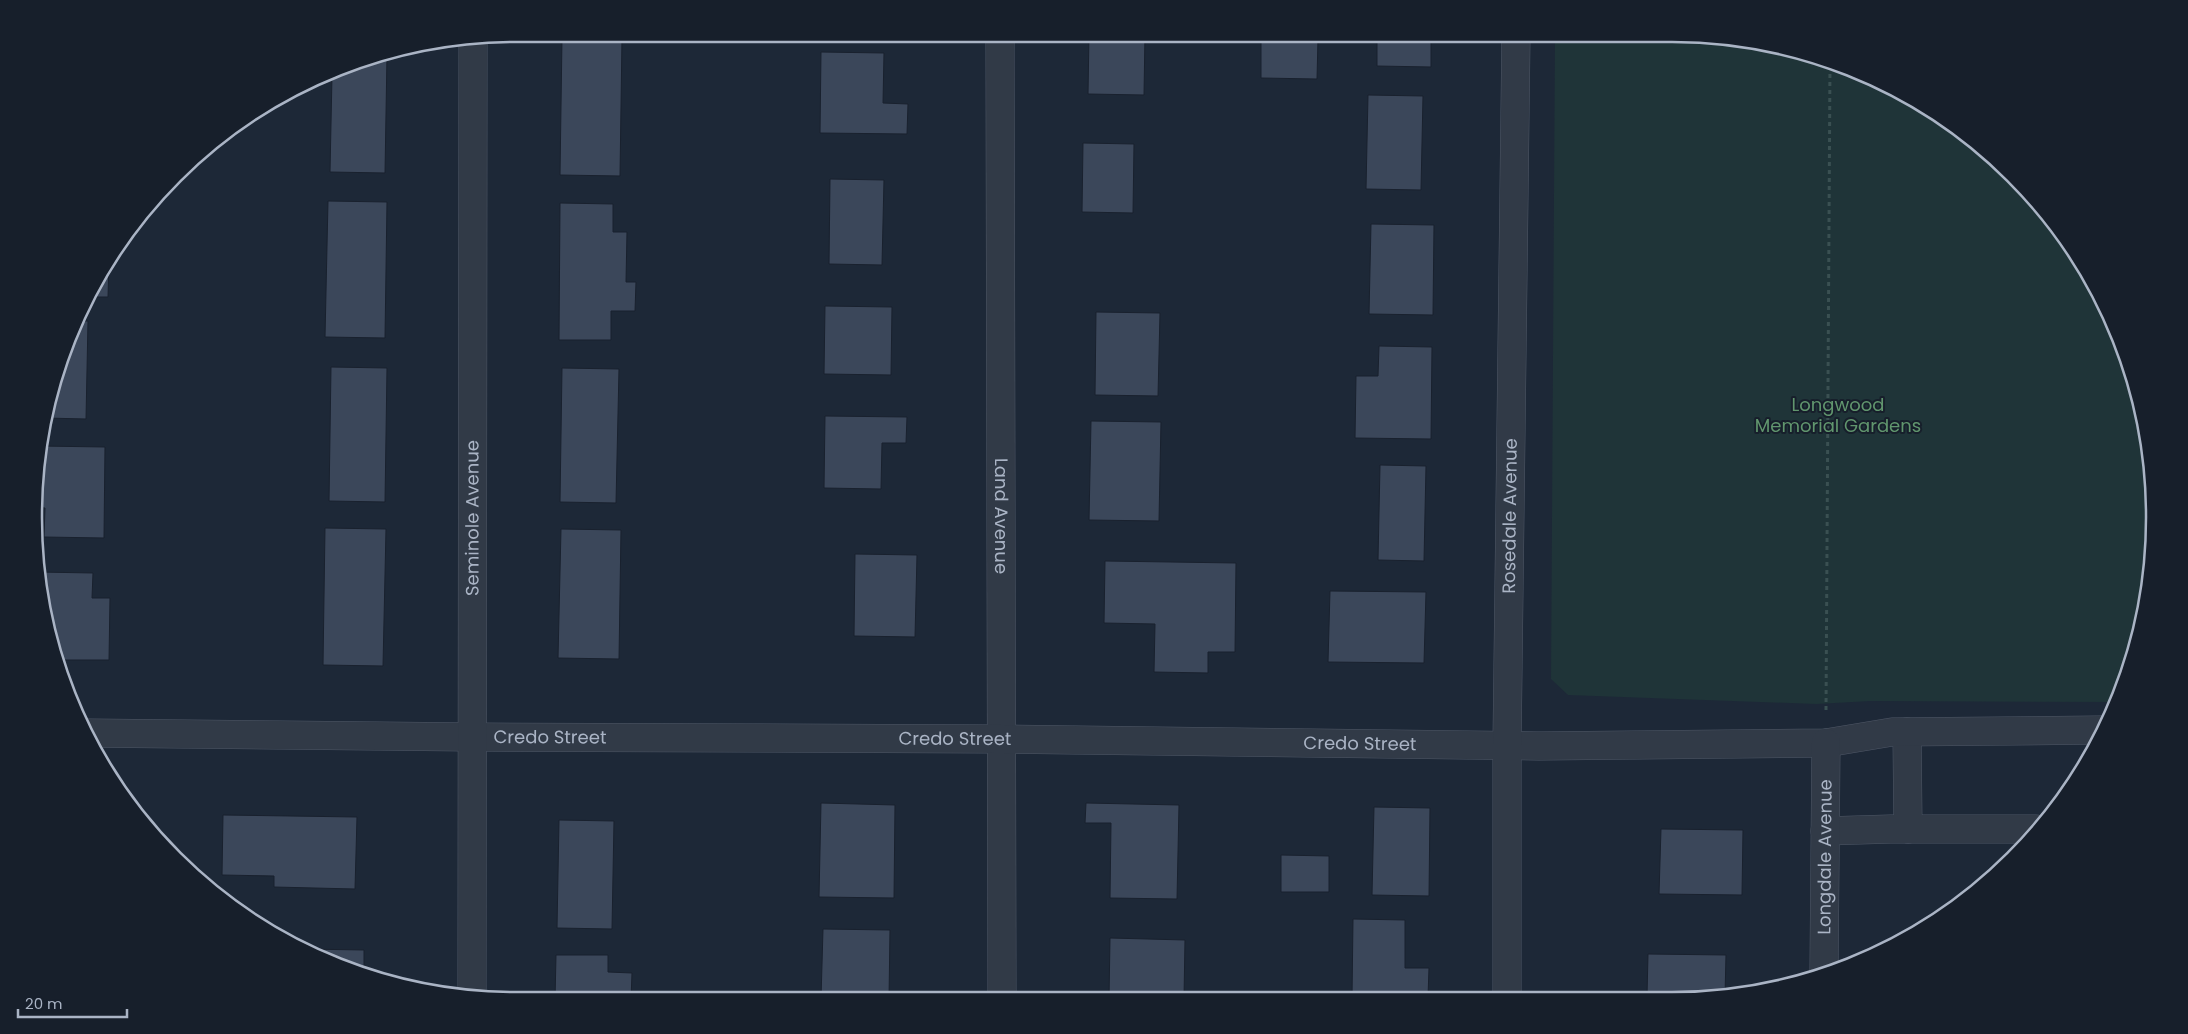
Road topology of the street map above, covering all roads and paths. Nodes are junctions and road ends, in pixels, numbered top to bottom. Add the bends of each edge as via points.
1 (1000, 42) edge
2 (1516, 42) edge
3 (473, 45) edge
4 (1830, 70) edge
5 (2095, 730) edge
6 (1907, 732) junction
7 (94, 733) edge
8 (472, 738) junction
9 (1002, 739) junction
10 (1826, 743) junction
11 (1507, 745) junction
12 (1908, 829) junction
13 (2029, 829) edge
14 (1825, 831) junction
15 (1824, 966) edge
16 (472, 989) edge
17 (1002, 992) edge
18 (1507, 992) edge

1 - 9 street, Land Avenue
2 - 11 street, Rosedale Avenue
3 - 8 street, Seminole Avenue
4 - 10 path
5 - 6 street, Credo Street
6 - 10 street, Credo Street
6 - 12 street
7 - 8 street, Credo Street
8 - 9 street, Credo Street
8 - 16 street, Seminole Avenue
9 - 11 street, Credo Street
9 - 17 street, Land Avenue
10 - 11 street, Credo Street
10 - 14 street, Longdale Avenue
11 - 18 street, Rosedale Avenue
12 - 13 street
12 - 14 street
14 - 15 street, Longdale Avenue

